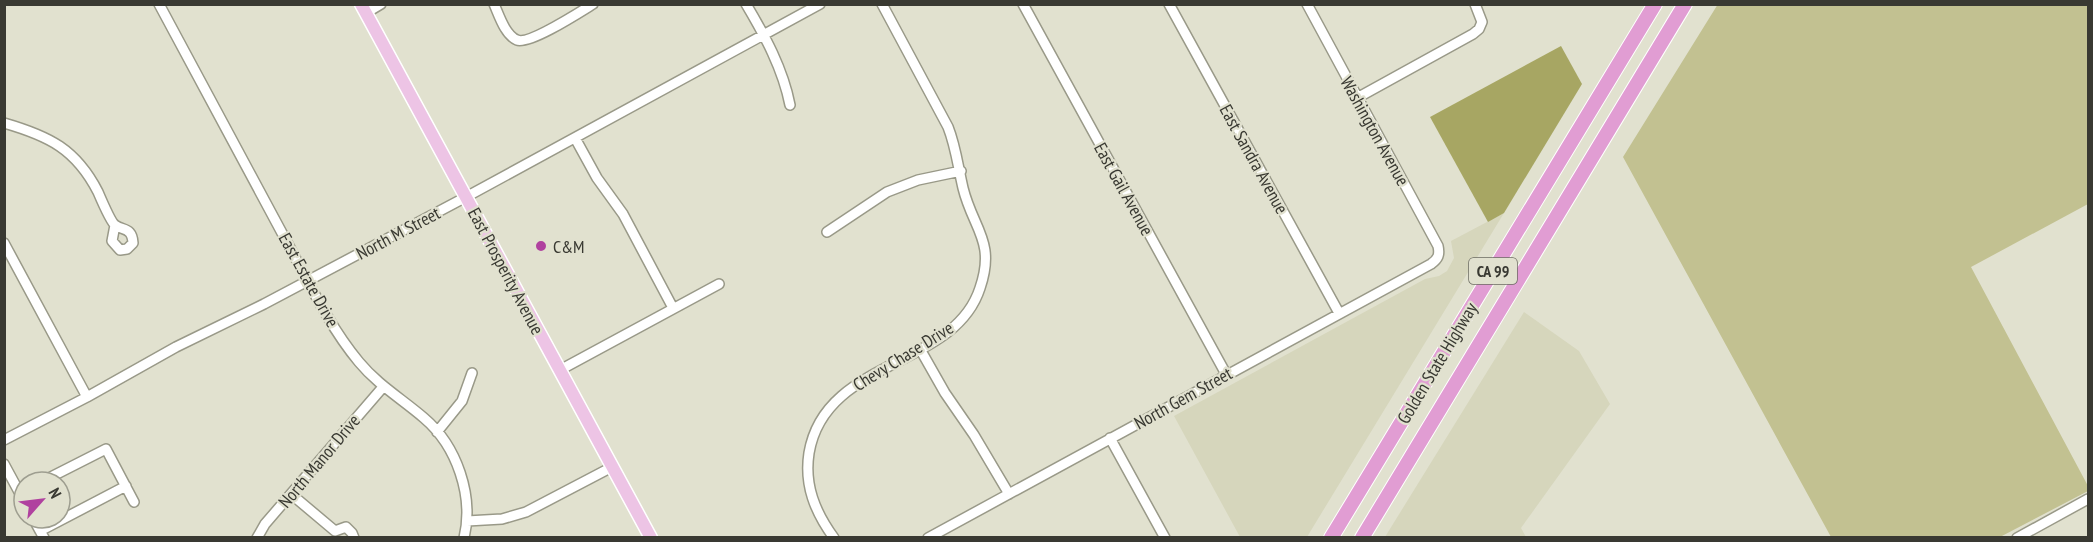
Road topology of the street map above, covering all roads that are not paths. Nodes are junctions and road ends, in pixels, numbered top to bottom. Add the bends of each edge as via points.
1 (159, 4) edge
2 (381, 4) edge
3 (494, 4) edge
4 (593, 4) edge
5 (746, 4) edge
6 (820, 4) edge
7 (882, 4) edge
8 (1023, 4) edge
9 (1169, 4) edge
10 (1475, 4) edge
11 (1654, 4) edge
12 (1685, 4) edge
13 (1308, 5) edge
14 (363, 9) edge
15 (763, 36) junction
16 (1357, 98) junction
17 (790, 105) dead end
18 (4, 123) edge
19 (575, 138) junction
20 (961, 171) junction
21 (466, 197) junction
22 (115, 225) dead end
23 (827, 232) dead end
24 (4, 243) edge
25 (1438, 257) joint
26 (308, 280) junction
27 (719, 284) dead end
28 (673, 308) junction
29 (1339, 314) junction
30 (920, 349) junction
31 (560, 370) junction
32 (472, 372) dead end
33 (1226, 375) junction
34 (383, 387) junction
35 (87, 397) junction
36 (437, 432) junction
37 (1110, 438) junction
38 (4, 440) edge
39 (4, 464) edge
40 (612, 466) junction
41 (65, 470) edge
42 (12, 477) edge
43 (126, 486) junction
44 (291, 494) junction
45 (1009, 494) junction
46 (2088, 499) edge
47 (134, 502) dead end
48 (467, 521) junction
49 (42, 534) edge
50 (334, 534) edge
51 (257, 537) edge
52 (354, 537) edge
53 (464, 537) edge
54 (651, 537) edge
55 (834, 537) edge
56 (928, 537) edge
57 (1165, 537) edge
58 (1331, 537) edge
59 (1362, 537) edge
60 (2017, 537) edge

1 - 26 street, East Estate Drive
2 - 14 street
3 - 4 street via 510,34 522,41
5 - 15 street
6 - 15 street, North M Street
7 - 20 street, Chevy Chase Drive via 948,126
8 - 33 street, East Gail Avenue
9 - 29 street, East Sandra Avenue
10 - 16 street via 1482,22 1473,34
11 - 58 highway, Golden State Highway / CA 99
12 - 59 highway, Golden State Highway / CA 99
13 - 16 street, Washington Avenue
14 - 21 main road, East Prosperity Avenue
15 - 17 street via 786,81
15 - 19 street, North M Street
16 - 25 street, Washington Avenue via 1438,246
18 - 22 street via 62,146 84,168
19 - 21 street, North M Street
19 - 28 street via 623,214
20 - 23 street via 918,180 887,192
20 - 30 street, Chevy Chase Drive via 963,188 984,239 984,272 980,289 962,319
21 - 26 street, North M Street
21 - 31 main road, East Prosperity Avenue
24 - 35 street
25 - 29 street, North Gem Street
26 - 34 street, East Estate Drive via 351,352
26 - 35 street, North M Street via 215,330 176,346
27 - 28 street
28 - 31 street
29 - 33 street, North Gem Street
30 - 45 street
30 - 55 street, Chevy Chase Drive via 851,387 835,401 815,430 808,461 810,494
31 - 40 main road, East Prosperity Avenue
32 - 36 street via 462,401
33 - 37 street, North Gem Street
34 - 36 street, East Estate Drive via 425,418
34 - 44 street, North Manor Drive
35 - 38 street, North M Street
36 - 48 street, East Estate Drive via 460,475
37 - 45 street, North Gem Street
37 - 57 street
39 - 42 street
40 - 48 street via 526,512 502,519
40 - 54 main road, East Prosperity Avenue
41 - 43 street via 106,449
43 - 47 street
43 - 49 street
44 - 50 street
44 - 51 street, North Manor Drive
45 - 56 street, North Gem Street
46 - 60 street
48 - 53 street, East Estate Drive
50 - 52 street via 346,527

